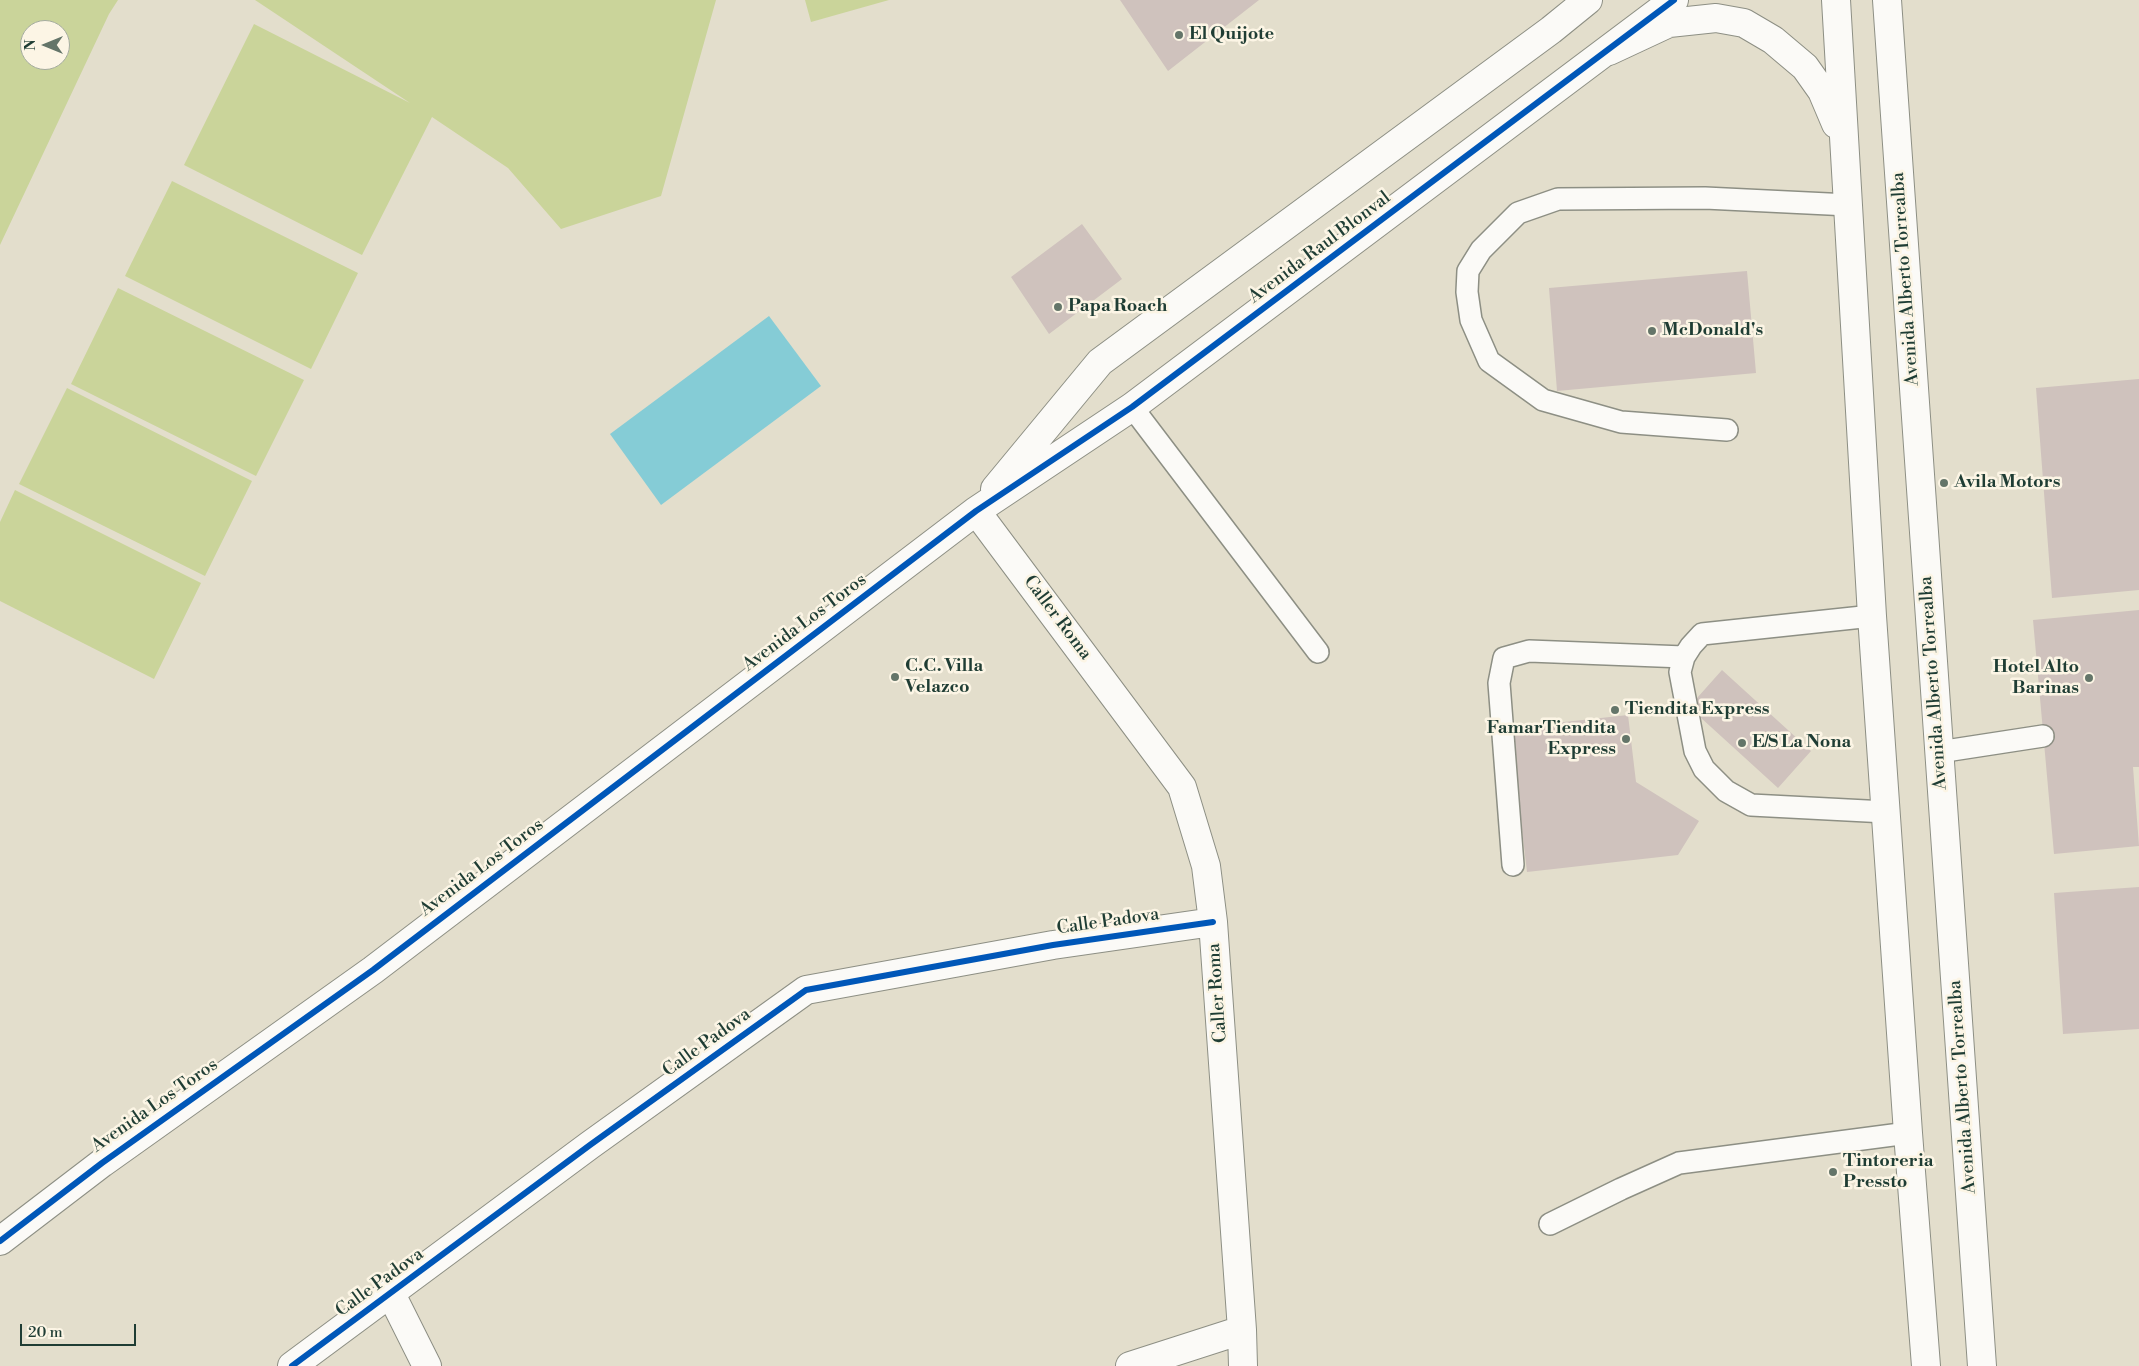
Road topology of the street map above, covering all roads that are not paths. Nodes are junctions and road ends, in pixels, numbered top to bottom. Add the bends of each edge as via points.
1 (1588, 0) edge
2 (1674, 0) edge
3 (1836, 0) edge
4 (1887, 0) edge
5 (1609, 51) junction
6 (1844, 145) junction
7 (1849, 205) junction
8 (1132, 408) junction
9 (1727, 430) dead end
10 (976, 511) junction
11 (1872, 616) junction
12 (1318, 652) dead end
13 (1684, 657) junction
14 (2043, 736) dead end
15 (1939, 752) junction
16 (1886, 812) junction
17 (1513, 865) dead end
18 (1213, 922) junction
19 (1908, 1133) junction
20 (1550, 1224) dead end
21 (0, 1241) edge
22 (391, 1294) junction
23 (1242, 1330) junction
24 (292, 1366) edge
25 (427, 1366) edge
26 (1130, 1366) edge
27 (1243, 1366) edge
28 (1926, 1366) edge
29 (1982, 1366) edge

1 - 10 street via 1100,362
2 - 5 street, Avenida Raul Blonval
3 - 6 street
4 - 15 street, Avenida Alberto Torrealba
5 - 6 street via 1669,23 1716,18 1744,23 1773,40 1805,67 1822,91
5 - 8 street, Avenida Raul Blonval
6 - 7 street
7 - 9 lane via 1705,198 1558,199 1518,213 1481,250 1468,271 1471,320 1489,360 1543,400 1621,422
7 - 11 street
8 - 10 street, Avenida Raul Blonval
8 - 12 lane
10 - 18 street, Caller Roma via 1182,787 1206,866
10 - 21 street, Avenida Los Toros via 373,970 102,1163
11 - 13 lane via 1702,634
11 - 16 street
13 - 16 lane via 1680,672 1695,751 1704,769 1726,791 1751,805
13 - 17 lane via 1529,651 1504,658 1499,682
14 - 15 lane
15 - 29 street, Avenida Alberto Torrealba
16 - 19 street
18 - 22 street, Calle Padova via 1053,945 806,990 590,1145
18 - 23 street, Caller Roma
19 - 20 lane via 1679,1163
19 - 28 street
22 - 24 street, Calle Padova
22 - 25 street
23 - 26 street
23 - 27 street, Caller Roma

